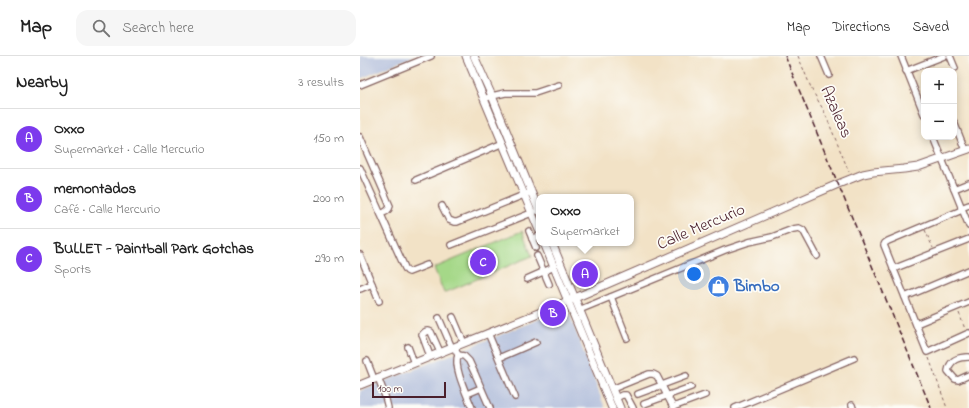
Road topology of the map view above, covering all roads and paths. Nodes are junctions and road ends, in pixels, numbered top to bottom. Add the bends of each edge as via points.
1 (431, 56) edge
2 (466, 56) edge
3 (474, 56) edge
4 (798, 56) edge
5 (821, 56) edge
6 (901, 56) edge
7 (944, 56) edge
8 (950, 56) edge
9 (955, 68) dead end
10 (906, 71) junction
11 (829, 75) dead end
12 (360, 85) edge
13 (559, 85) dead end
14 (492, 96) junction
15 (484, 99) junction
16 (921, 107) edge
17 (957, 128) edge
18 (506, 132) junction
19 (499, 134) junction
20 (360, 137) edge
21 (934, 140) edge
22 (503, 143) junction
23 (967, 149) edge
24 (942, 159) junction
25 (371, 163) junction
26 (360, 168) edge
27 (852, 178) junction
28 (416, 180) dead end
29 (969, 183) edge
30 (954, 189) junction
31 (527, 193) junction
32 (969, 205) edge
33 (442, 206) dead end
34 (536, 209) edge
35 (962, 209) junction
36 (536, 211) edge
37 (381, 214) junction
38 (923, 226) junction
39 (969, 226) edge
40 (529, 231) dead end
41 (536, 237) edge
42 (532, 239) junction
43 (969, 239) edge
44 (451, 245) dead end
45 (545, 246) edge
46 (553, 246) edge
47 (536, 248) dead end
48 (935, 252) junction
49 (360, 255) edge
50 (537, 256) dead end
51 (818, 256) dead end
52 (427, 265) dead end
53 (554, 267) junction
54 (893, 269) junction
55 (969, 270) edge
56 (544, 272) junction
57 (527, 279) dead end
58 (372, 284) junction
59 (548, 284) dead end
60 (360, 289) edge
61 (610, 297) junction
62 (905, 297) junction
63 (571, 299) junction
64 (379, 301) dead end
65 (969, 302) edge
66 (956, 307) junction
67 (579, 310) junction
68 (453, 317) dead end
69 (439, 318) dead end
70 (580, 320) junction
71 (916, 324) junction
72 (488, 333) junction
73 (968, 334) edge
74 (627, 338) dead end
75 (536, 342) dead end
76 (464, 343) junction
77 (408, 347) dead end
78 (453, 347) junction
79 (440, 352) junction
80 (927, 352) junction
81 (458, 355) junction
82 (430, 356) junction
83 (969, 357) edge
84 (499, 358) junction
85 (854, 358) dead end
86 (367, 361) dead end
87 (414, 363) junction
88 (686, 376) dead end
89 (969, 376) edge
90 (376, 378) junction
91 (361, 383) edge
92 (662, 385) junction
93 (691, 386) dead end
94 (481, 388) junction
95 (612, 389) junction
96 (467, 394) junction
97 (638, 394) dead end
98 (667, 395) junction
99 (705, 395) dead end
100 (515, 397) dead end
101 (616, 398) junction
102 (644, 404) dead end
103 (388, 408) edge
104 (472, 408) edge
105 (490, 408) edge
106 (612, 408) edge
107 (620, 408) edge
108 (633, 408) edge
109 (672, 408) edge
110 (735, 408) edge
111 (947, 408) edge

1 - 12 street
2 - 15 main road
3 - 14 main road
4 - 27 path, Azaleas
5 - 11 street
6 - 10 street
7 - 10 street
8 - 9 street
10 - 16 street
13 - 14 street via 535,93 511,92
14 - 15 street
14 - 18 main road
15 - 19 main road
17 - 23 street
18 - 19 main road
18 - 31 main road
19 - 22 main road
20 - 25 street
21 - 24 street
22 - 28 street
22 - 31 main road
23 - 24 main road, Calle Mercurio
24 - 27 main road, Calle Mercurio via 918,167 873,172
24 - 30 street
25 - 26 street
25 - 37 street via 390,206 388,211
26 - 37 street
27 - 63 main road, Calle Mercurio
29 - 30 street
30 - 35 street
31 - 33 street via 457,222 450,220
31 - 34 main road
32 - 35 street
35 - 38 street
35 - 39 street
36 - 44 street
37 - 52 street via 407,271
38 - 48 path
38 - 54 street via 885,243
40 - 42 street
41 - 42 street
42 - 47 street
43 - 48 street
45 - 53 main road
46 - 63 main road
48 - 54 street
49 - 58 street
50 - 56 street
51 - 61 street via 804,231 797,228 739,244
53 - 56 street
53 - 63 main road
54 - 62 street
55 - 62 street
56 - 57 street
56 - 59 street
58 - 60 street
58 - 64 street
61 - 67 street
61 - 74 street
62 - 71 street
63 - 67 main road
63 - 70 main road
63 - 72 main road, Calle Mercurio
65 - 66 street
66 - 71 street
66 - 73 path
67 - 70 main road
68 - 76 street
69 - 78 street
70 - 95 main road
70 - 106 main road
71 - 80 street
72 - 76 main road, Calle Mercurio
72 - 84 street
73 - 80 street
75 - 84 street
76 - 78 main road, Calle Mercurio
77 - 87 street
78 - 79 main road, Calle Mercurio
78 - 81 street
79 - 82 main road, Calle Mercurio
79 - 82 street via 431,332 427,331 423,333 423,338
80 - 111 path
81 - 94 street via 467,359
81 - 96 street via 458,371
82 - 87 main road, Calle Mercurio
83 - 89 street via 953,360 948,371 958,380
84 - 100 street
85 - 110 street
86 - 90 street
87 - 90 main road, Calle Mercurio
88 - 92 street
90 - 91 main road, Calle Mercurio
90 - 103 street
92 - 95 street via 656,375 651,374
92 - 97 street
92 - 98 street
93 - 98 street
94 - 96 street
94 - 105 street
95 - 101 main road
96 - 104 street
98 - 102 street
98 - 109 street
99 - 109 street
101 - 107 main road
101 - 108 street via 626,395

